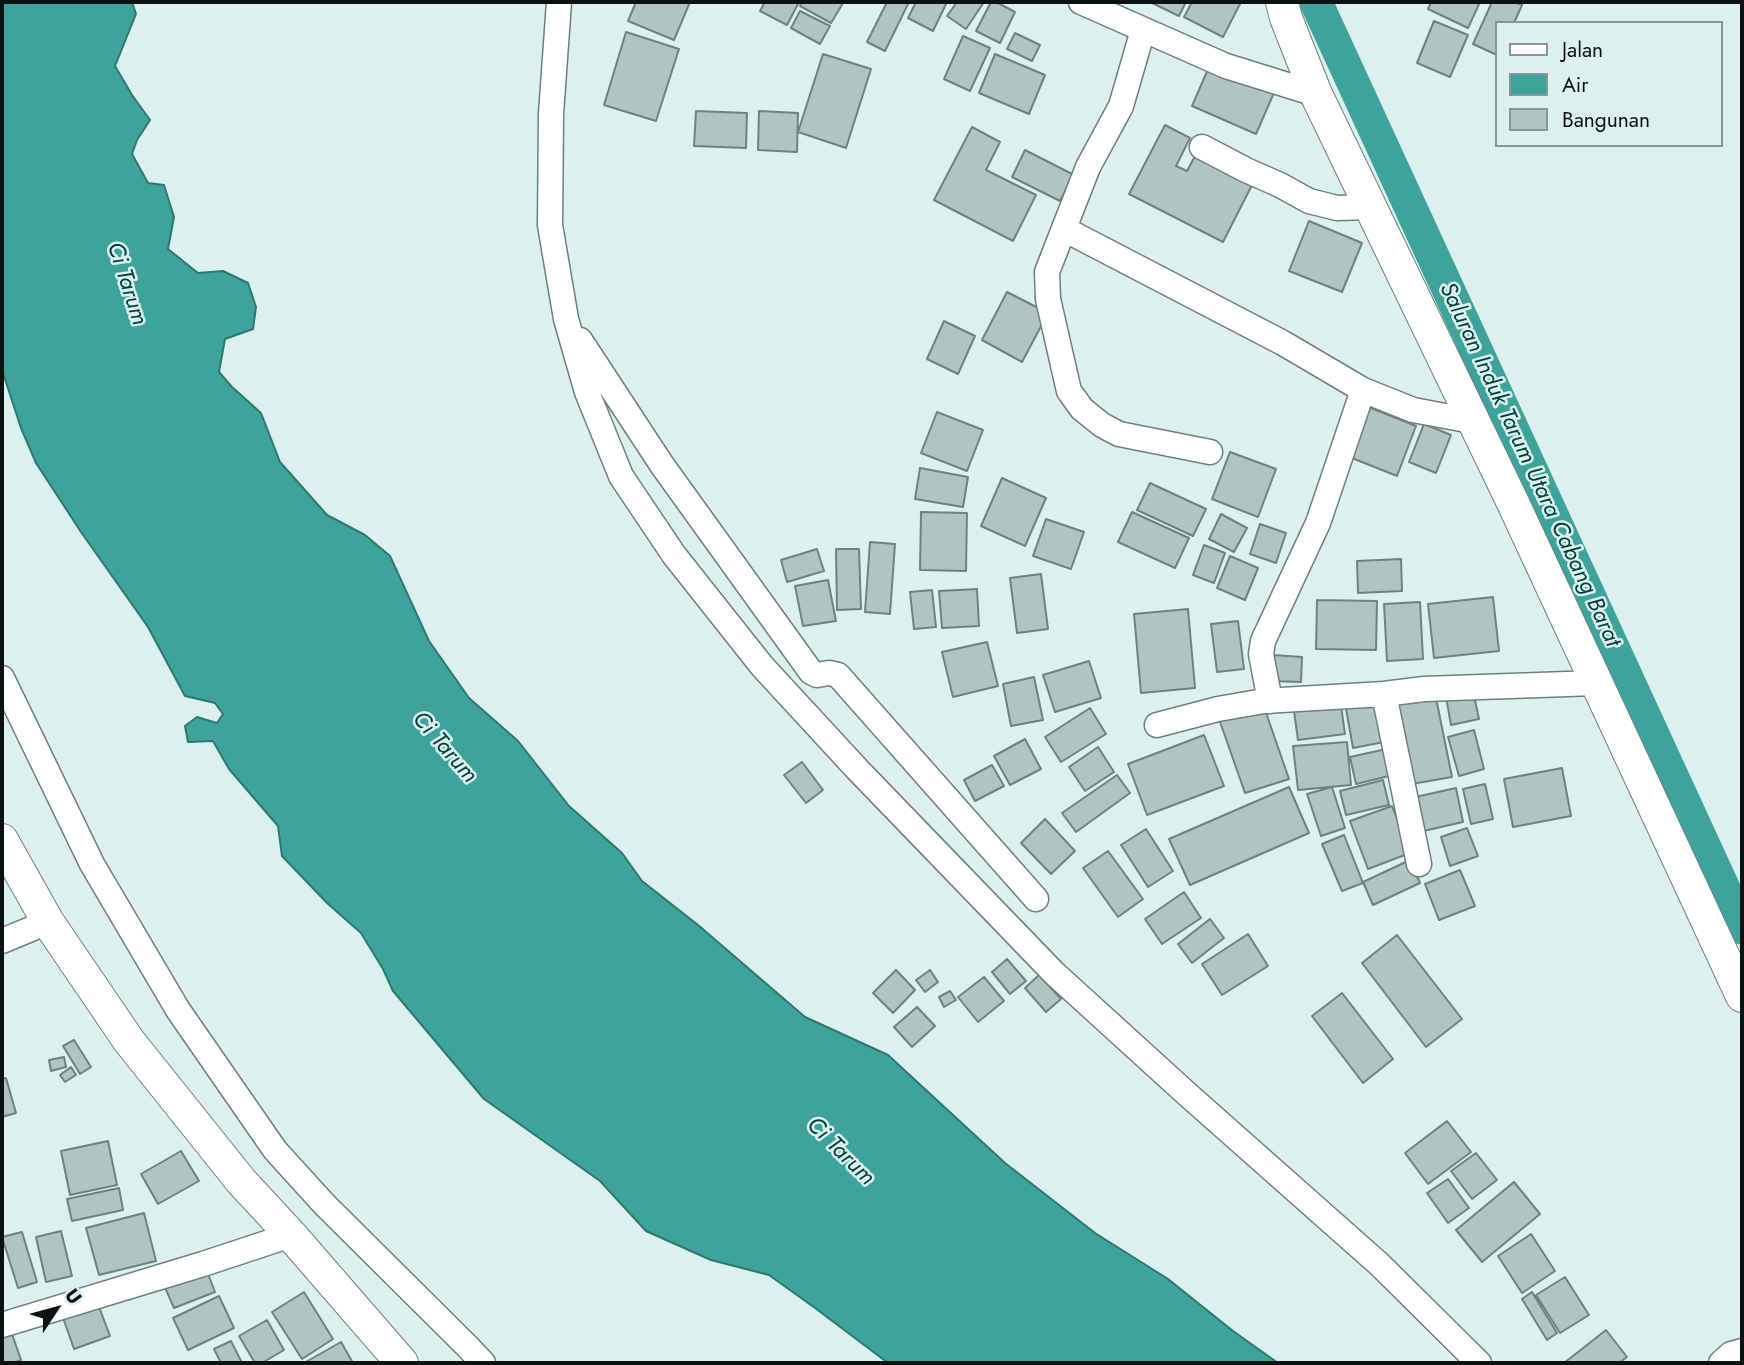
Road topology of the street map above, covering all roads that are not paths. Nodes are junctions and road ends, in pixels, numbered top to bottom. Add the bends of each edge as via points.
1 (558, 2) edge
2 (1081, 2) edge
3 (1282, 2) edge
4 (1143, 30) junction
5 (1316, 94) junction
6 (1202, 147) dead end
7 (1371, 207) junction
8 (1064, 229) junction
9 (566, 319) junction
10 (1363, 390) junction
11 (1472, 421) junction
12 (1210, 452) dead end
13 (2, 678) edge
14 (1596, 683) junction
15 (1384, 694) junction
16 (1270, 701) junction
17 (1157, 725) dead end
18 (2, 840) edge
19 (1419, 864) dead end
20 (1035, 899) dead end
21 (48, 922) junction
22 (2, 941) edge
23 (1742, 996) edge
24 (291, 1235) junction
25 (2, 1325) edge
26 (1742, 1351) edge
27 (402, 1363) edge
28 (483, 1363) edge
29 (1479, 1363) edge
30 (1721, 1363) edge

1 - 9 street via 550,225
2 - 4 street
3 - 5 street
4 - 5 street via 1226,66
4 - 8 street via 1121,106 1088,167
5 - 7 street
6 - 7 street via 1309,201 1337,208
7 - 11 street
8 - 10 street
8 - 12 street via 1046,272 1069,391 1082,409 1119,434
9 - 20 street via 663,465 811,672 838,675
9 - 29 street via 587,392 621,476 674,555 762,666 1054,973 1379,1264
10 - 11 street via 1413,410
10 - 16 street via 1318,523 1263,641
11 - 14 street
13 - 28 street via 92,864 178,1010 275,1150
14 - 15 street
14 - 23 street
15 - 16 street
15 - 19 street
16 - 17 street
18 - 21 street
21 - 22 street
21 - 24 street via 129,1041 241,1181
24 - 25 street
24 - 27 street
26 - 30 street

